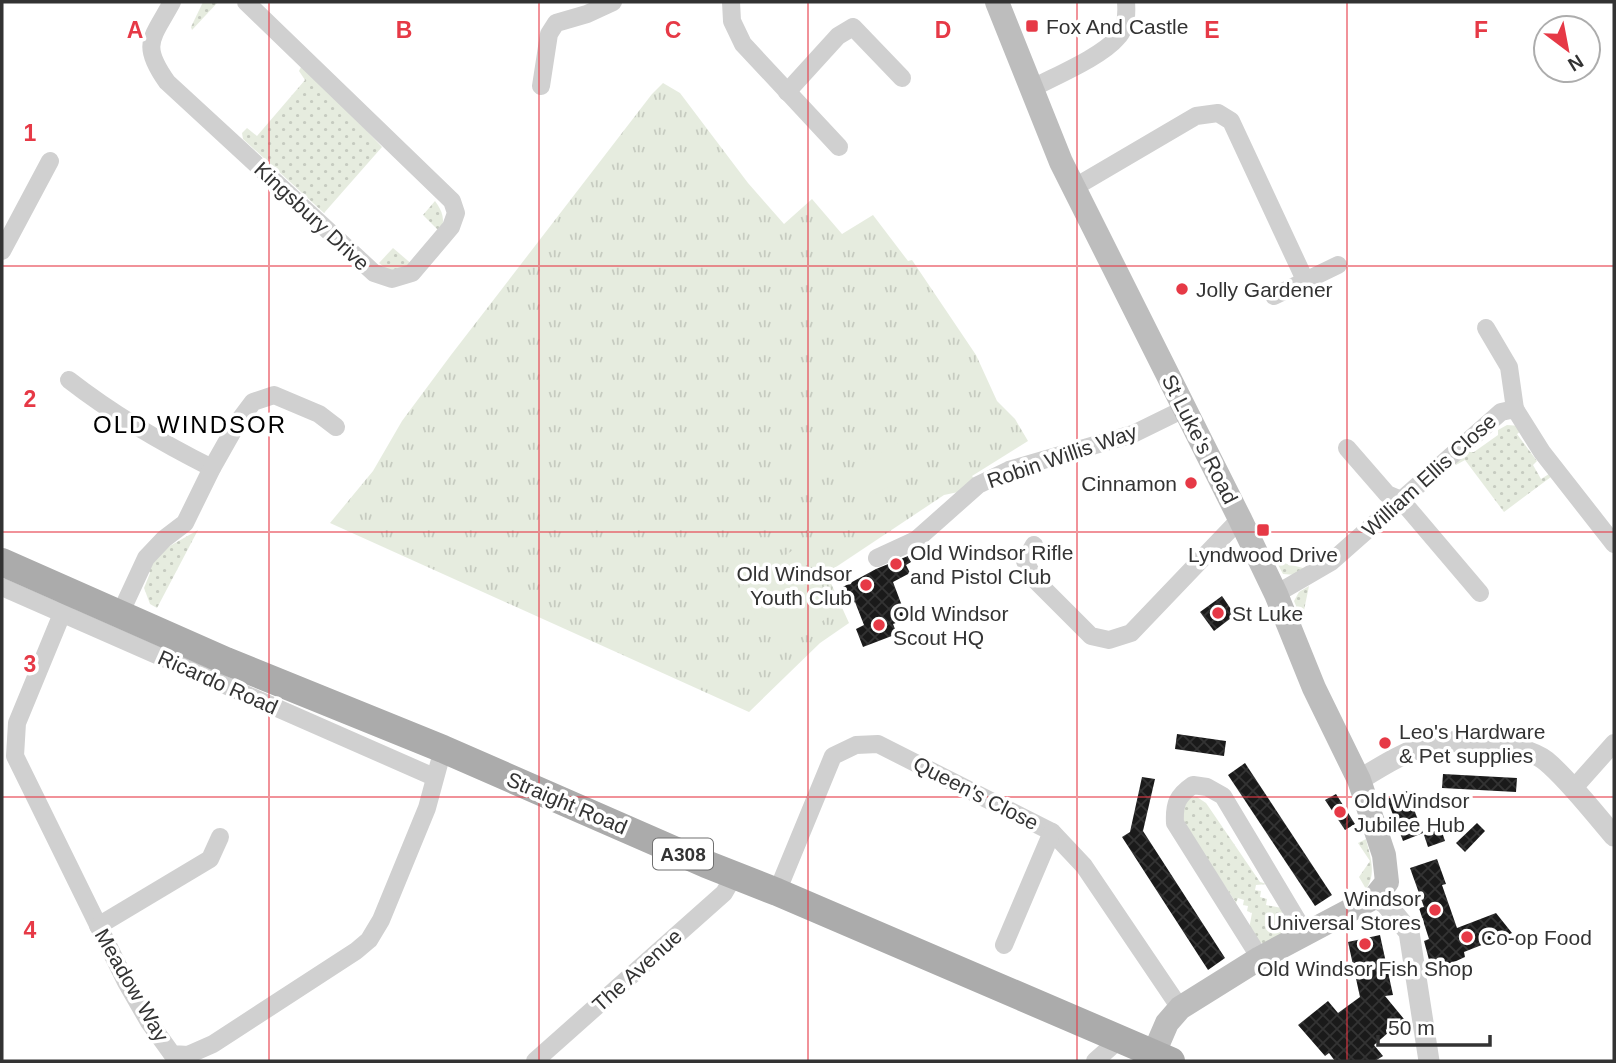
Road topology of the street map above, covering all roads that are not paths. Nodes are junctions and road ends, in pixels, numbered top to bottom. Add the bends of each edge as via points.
1 (172, 2) edge
2 (246, 2) edge
3 (613, 2) edge
4 (731, 2) edge
5 (997, 2) edge
6 (1126, 2) edge
7 (902, 78) dead end
8 (541, 86) dead end
9 (1031, 89) junction
10 (787, 92) junction
11 (839, 148) dead end
12 (50, 161) dead end
13 (1075, 187) junction
14 (2, 251) edge
15 (1338, 265) dead end
16 (1305, 279) junction
17 (1273, 296) dead end
18 (1486, 328) dead end
19 (69, 380) dead end
20 (1184, 409) junction
21 (1515, 409) junction
22 (336, 427) dead end
23 (1347, 448) dead end
24 (212, 468) junction
25 (1401, 500) junction
26 (1240, 519) junction
27 (1614, 544) edge
28 (1034, 545) dead end
29 (877, 558) dead end
30 (2, 562) edge
31 (2, 587) edge
32 (1480, 593) dead end
33 (1276, 594) junction
34 (67, 602) junction
35 (120, 614) junction
36 (1614, 743) edge
37 (443, 749) junction
38 (8, 758) edge
39 (434, 777) junction
40 (1359, 780) junction
41 (1573, 789) junction
42 (1052, 832) junction
43 (1614, 836) edge
44 (220, 837) dead end
45 (734, 876) junction
46 (1381, 890) junction
47 (778, 892) junction
48 (98, 926) junction
49 (1305, 933) junction
50 (1004, 945) dead end
51 (1260, 958) junction
52 (1180, 1008) junction
53 (1121, 1038) junction
54 (1162, 1057) edge
55 (171, 1058) edge
56 (535, 1061) edge
57 (1095, 1061) edge
58 (1429, 1061) edge

1 - 2 street, Kingsbury Drive via 151,42 152,61 167,82 374,273 392,279 412,273 451,227 456,213 452,201
3 - 8 street via 556,23 549,33
4 - 10 street via 732,21 743,44
5 - 9 main road, St Luke's Road
6 - 9 street via 1127,16 1119,37
7 - 10 street via 853,27 838,36
9 - 13 main road, St Luke's Road
10 - 11 street
12 - 14 street
13 - 16 street via 1196,116 1218,113 1231,121
13 - 20 main road, St Luke's Road
15 - 16 street
16 - 17 street
18 - 21 street via 1509,367
19 - 24 street via 106,409
20 - 26 main road, St Luke's Road
20 - 29 street, Robin Willis Way via 1133,434 1009,470 978,485 916,540
21 - 25 street, William Ellis Close via 1500,412
21 - 27 street, William Ellis Close via 1542,452
22 - 24 street via 322,406 274,395 253,402
23 - 25 street via 1387,494
24 - 35 street via 185,523 146,558
25 - 32 street
25 - 33 street, William Ellis Close via 1331,562
26 - 28 street via 1131,633 1109,640 1091,636 1035,580 1025,561
26 - 33 main road, St Luke's Road
30 - 34 main road, Straight Road / A308
31 - 34 street, Ricardo Road
33 - 40 main road, St Luke's Road via 1314,688
34 - 35 main road, Straight Road / A308
34 - 38 street, Meadow Way via 17,723
34 - 39 street, Ricardo Road
35 - 37 main road, Straight Road / A308
36 - 41 street
37 - 39 street, Meadow Way
37 - 45 main road, Straight Road / A308
38 - 48 street, Meadow Way
39 - 55 street, Meadow Way via 427,808 369,940 213,1044
40 - 41 street via 1388,761 1435,743 1481,743 1518,748 1545,760
40 - 46 main road, St Luke's Road via 1384,855
41 - 43 street
42 - 47 street, Queen's Close via 878,744 856,745 833,756
42 - 50 street
42 - 52 street, Queen's Close via 1084,866
44 - 48 street via 210,859
45 - 47 main road, Straight Road / A308
45 - 56 street, The Avenue via 724,893
46 - 49 main road
46 - 58 street via 1386,904 1409,932
47 - 53 main road, Straight Road / A308
48 - 55 street, Meadow Way
49 - 51 main road
49 - 51 street via 1223,796 1193,785 1179,794 1175,823
51 - 52 main road
52 - 54 main road via 1167,1023
53 - 54 main road, Straight Road / A308
53 - 57 street

